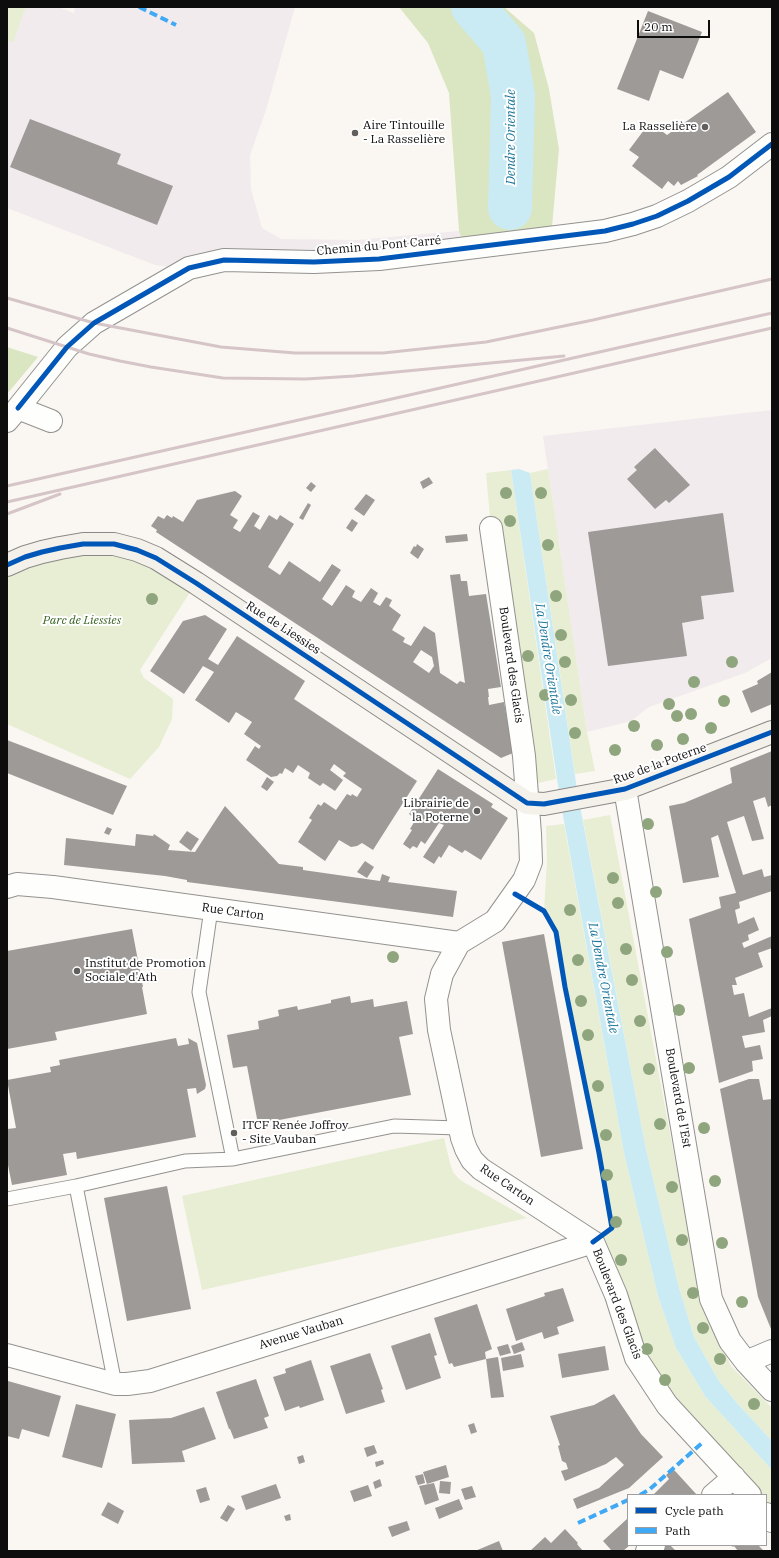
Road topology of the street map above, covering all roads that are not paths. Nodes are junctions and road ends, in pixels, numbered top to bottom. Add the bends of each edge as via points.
1 (772, 144) edge
2 (13, 415) edge
3 (51, 421) dead end
4 (491, 528) dead end
5 (7, 565) edge
6 (772, 732) edge
7 (625, 789) junction
8 (527, 803) junction
9 (7, 887) edge
10 (211, 909) junction
11 (459, 942) junction
12 (459, 1128) junction
13 (233, 1159) junction
14 (76, 1186) junction
15 (7, 1199) edge
16 (593, 1242) junction
17 (772, 1350) edge
18 (7, 1355) edge
19 (746, 1362) junction
20 (115, 1384) junction
21 (772, 1390) edge
22 (734, 1477) junction
23 (715, 1494) edge
24 (749, 1494) edge

1 - 2 street, Chemin du Pont Carré via 729,178 688,201 657,216 605,231 379,259 314,262 224,260 189,268 94,323 67,347
2 - 3 street
4 - 8 street, Boulevard des Glacis via 524,756
5 - 8 street, Rue de Liessies via 25,557 83,544 114,544 156,558
6 - 7 street, Rue de la Poterne
7 - 8 street, Rue de la Poterne via 544,804
7 - 19 street, Boulevard de l'Est via 711,1299 730,1340
8 - 11 street via 531,862 524,880 495,921
9 - 10 street, Rue Carton via 17,884 53,887
10 - 11 street, Rue Carton
10 - 13 lane via 199,992
11 - 12 street, Rue Carton via 442,974 436,999 439,1030
12 - 13 lane via 394,1126
12 - 16 street, Rue Carton via 466,1149 481,1169
13 - 14 lane via 185,1161
14 - 15 lane
14 - 20 lane
16 - 20 street, Avenue Vauban via 150,1380
16 - 22 street, Boulevard des Glacis via 616,1295 636,1358 667,1405
17 - 19 street
18 - 20 street, Avenue Vauban
19 - 21 street, Boulevard de l'Est
22 - 23 street
22 - 24 street, Boulevard des Glacis

